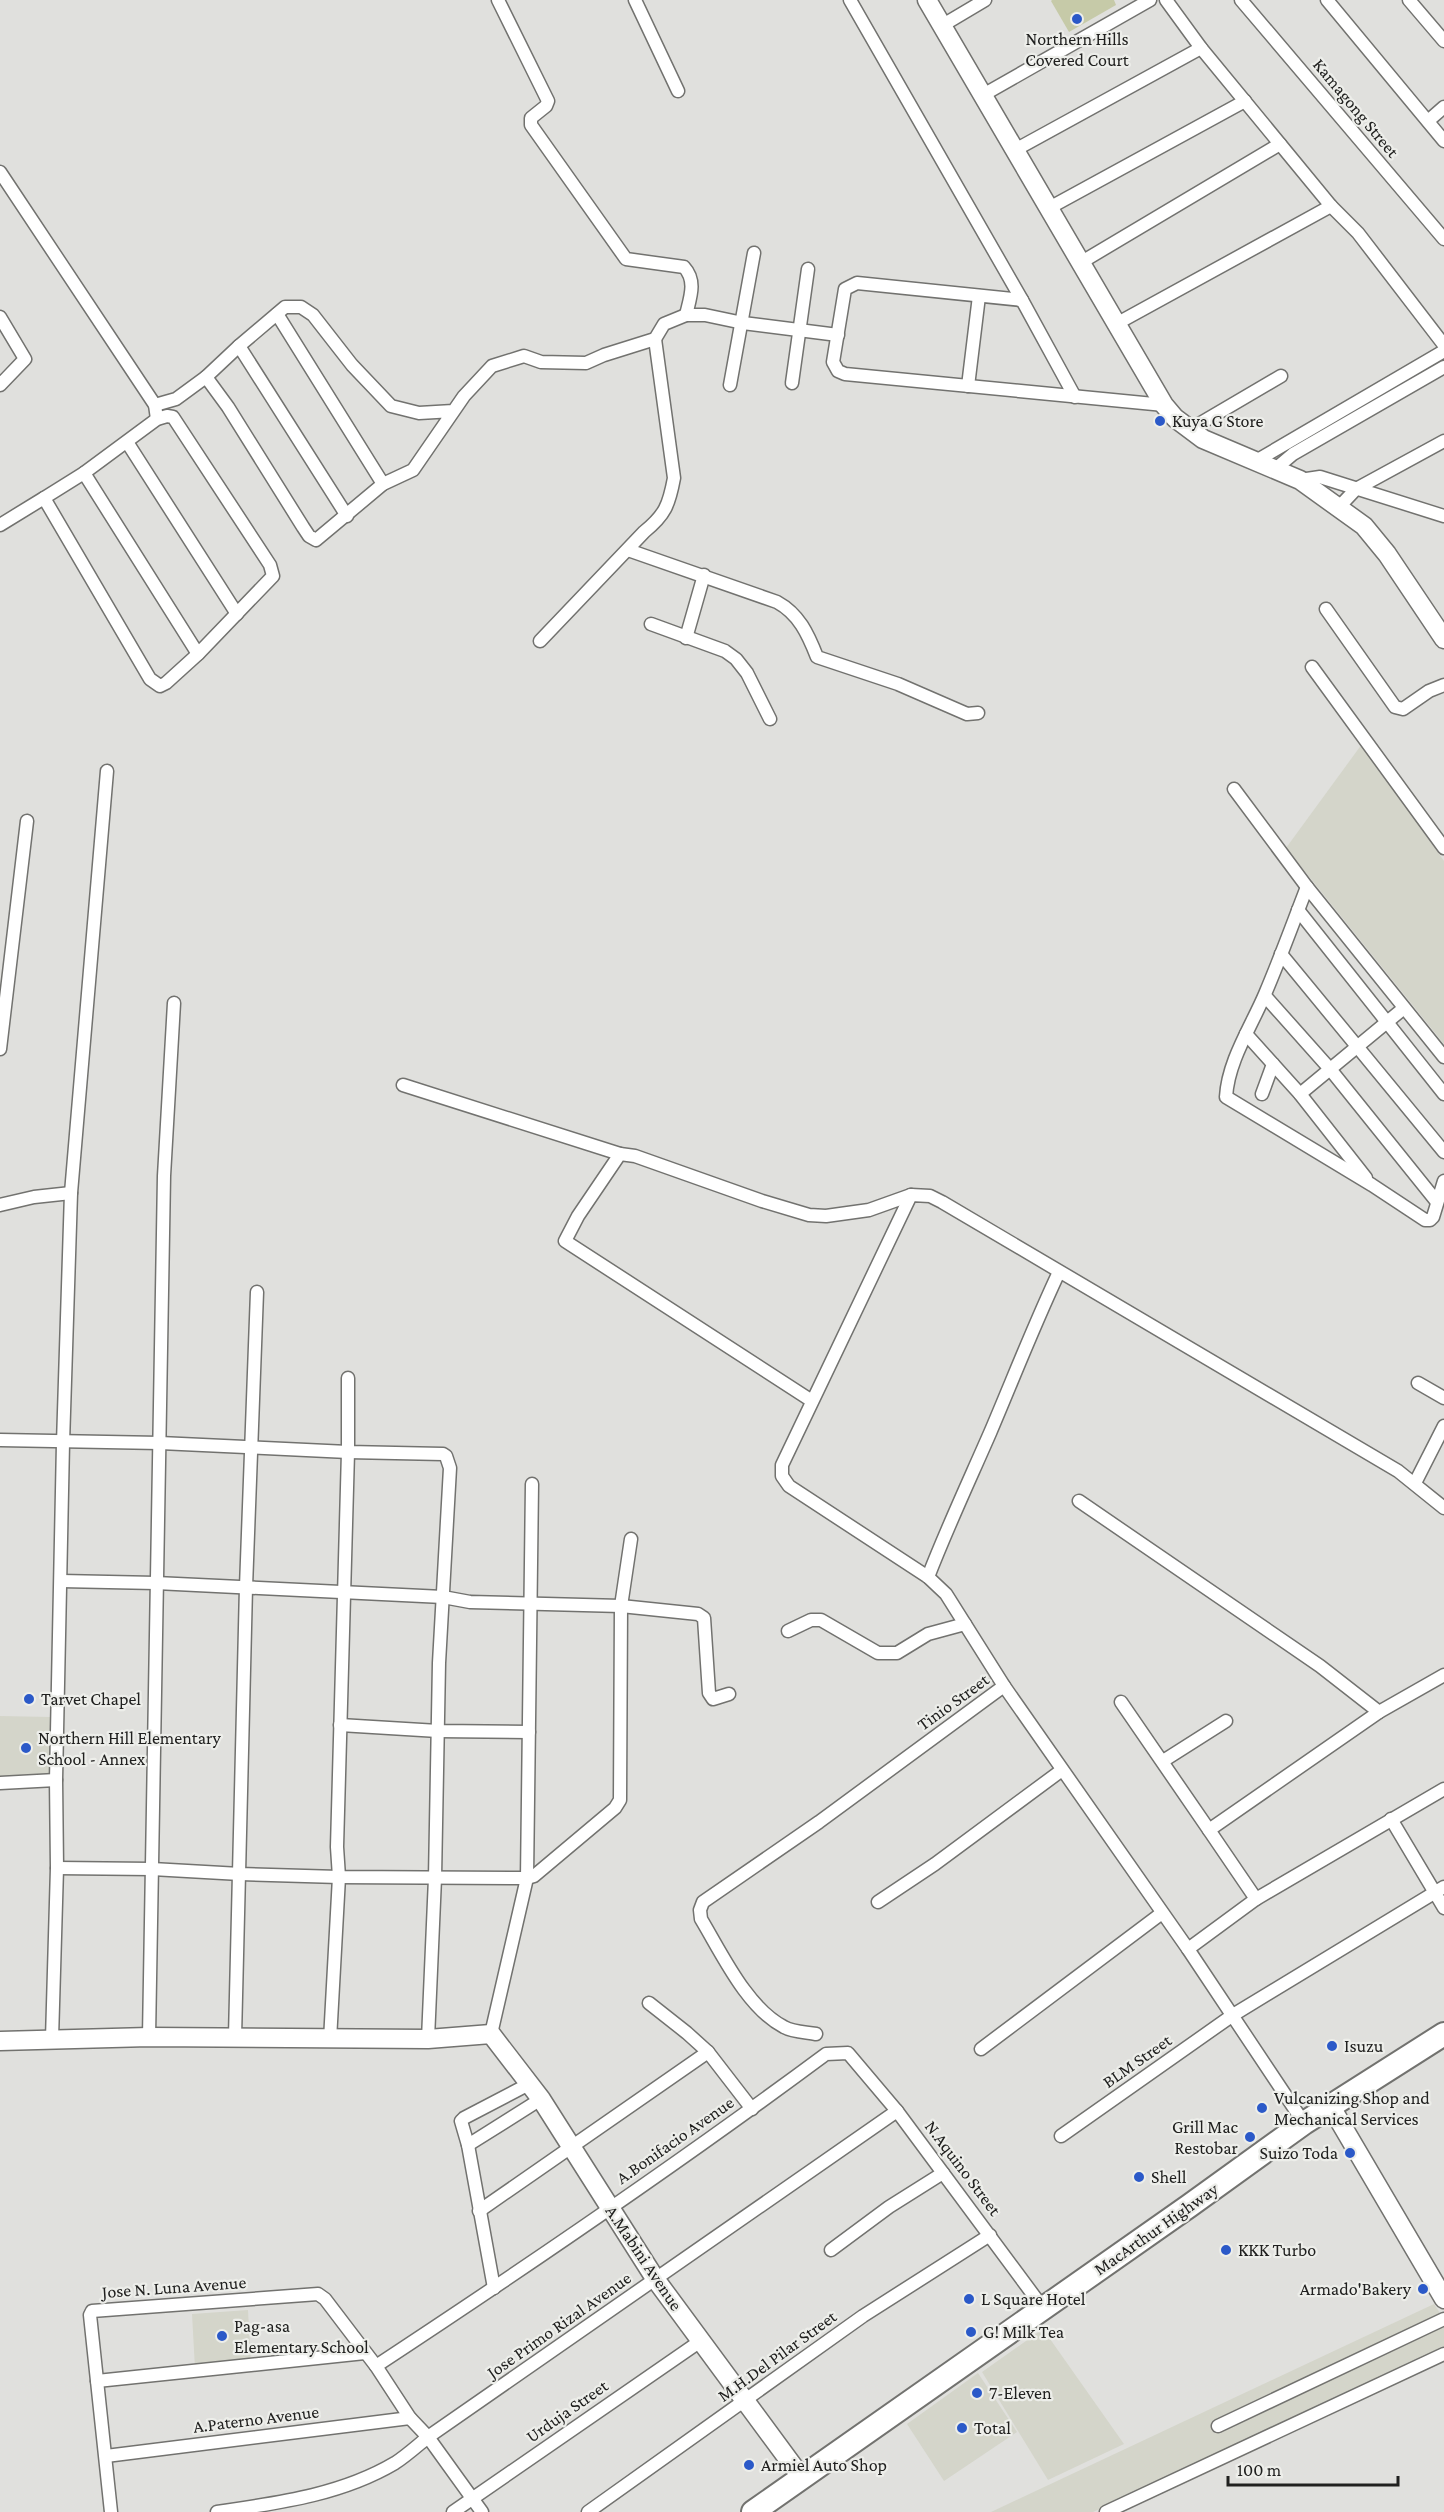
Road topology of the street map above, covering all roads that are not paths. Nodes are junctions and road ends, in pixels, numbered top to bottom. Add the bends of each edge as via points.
1 (498, 0) edge
2 (635, 0) edge
3 (850, 0) edge
4 (927, 0) edge
5 (985, 0) edge
6 (1150, 0) edge
7 (1166, 0) edge
8 (1241, 0) edge
9 (1327, 0) edge
10 (1409, 0) edge
11 (943, 25) junction
12 (1444, 40) edge
13 (1201, 48) junction
14 (678, 91) dead end
15 (983, 95) junction
16 (1245, 101) junction
17 (1444, 107) edge
18 (1428, 121) junction
19 (1444, 141) edge
20 (1280, 144) junction
21 (1015, 150) junction
22 (0, 172) edge
23 (1331, 206) junction
24 (1049, 208) junction
25 (1444, 239) edge
26 (754, 253) dead end
27 (1080, 263) junction
28 (808, 269) dead end
29 (979, 296) junction
30 (1022, 300) junction
31 (277, 314) junction
32 (686, 315) junction
33 (0, 317) edge
34 (743, 323) junction
35 (1116, 324) junction
36 (802, 329) junction
37 (838, 335) junction
38 (655, 339) junction
39 (1444, 345) edge
40 (239, 346) junction
41 (1444, 351) edge
42 (1444, 367) edge
43 (1281, 376) dead end
44 (206, 377) junction
45 (792, 382) dead end
46 (0, 385) edge
47 (730, 385) dead end
48 (968, 386) junction
49 (1075, 397) junction
50 (155, 405) junction
51 (1164, 405) junction
52 (453, 411) junction
53 (157, 419) junction
54 (1189, 430) junction
55 (1444, 441) edge
56 (127, 442) junction
57 (1256, 461) junction
58 (1274, 470) junction
59 (84, 473) junction
60 (1300, 480) junction
61 (383, 484) junction
62 (1356, 489) junction
63 (44, 498) junction
64 (1339, 507) junction
65 (1443, 515) edge
66 (347, 516) junction
67 (0, 525) edge
68 (628, 550) junction
69 (704, 575) junction
70 (1326, 609) dead end
71 (237, 614) junction
72 (651, 624) dead end
73 (686, 638) junction
74 (1444, 639) edge
75 (540, 641) dead end
76 (198, 654) junction
77 (1312, 667) dead end
78 (1444, 685) edge
79 (978, 713) dead end
80 (770, 719) dead end
81 (107, 771) dead end
82 (1234, 789) dead end
83 (27, 820) dead end
84 (1444, 848) edge
85 (1306, 887) junction
86 (1298, 910) junction
87 (1281, 954) junction
88 (1265, 996) junction
89 (174, 1003) dead end
90 (1404, 1008) junction
91 (1387, 1022) junction
92 (1246, 1034) junction
93 (1358, 1047) junction
94 (0, 1049) edge
95 (1444, 1056) edge
96 (1274, 1064) junction
97 (1330, 1069) junction
98 (403, 1085) dead end
99 (1262, 1094) dead end
100 (1300, 1094) junction
101 (1444, 1094) edge
102 (1444, 1152) edge
103 (620, 1154) junction
104 (1444, 1181) edge
105 (1372, 1185) junction
106 (71, 1193) junction
107 (911, 1196) junction
108 (1437, 1202) junction
109 (0, 1206) edge
110 (1059, 1272) junction
111 (257, 1292) dead end
112 (348, 1378) dead end
113 (1418, 1383) dead end
114 (1444, 1398) edge
115 (813, 1401) junction
116 (1444, 1426) edge
117 (0, 1440) edge
118 (63, 1443) junction
119 (159, 1443) junction
120 (252, 1448) junction
121 (348, 1452) junction
122 (1415, 1483) junction
123 (532, 1484) dead end
124 (1079, 1501) dead end
125 (1444, 1508) edge
126 (631, 1539) dead end
127 (928, 1577) junction
128 (61, 1581) junction
129 (156, 1583) junction
130 (246, 1587) junction
131 (345, 1592) junction
132 (443, 1597) junction
133 (530, 1603) junction
134 (621, 1606) junction
135 (965, 1624) junction
136 (788, 1631) dead end
137 (1444, 1675) edge
138 (1004, 1686) junction
139 (729, 1694) dead end
140 (1122, 1702) dead end
141 (1379, 1712) junction
142 (1226, 1721) dead end
143 (340, 1725) junction
144 (438, 1731) junction
145 (529, 1732) junction
146 (1163, 1761) junction
147 (1062, 1770) junction
148 (56, 1780) junction
149 (0, 1783) edge
150 (1444, 1789) edge
151 (1391, 1819) junction
152 (1209, 1830) junction
153 (57, 1868) junction
154 (152, 1869) junction
155 (240, 1874) junction
156 (339, 1876) junction
157 (435, 1878) junction
158 (527, 1878) junction
159 (1440, 1890) edge
160 (1256, 1899) junction
161 (878, 1902) dead end
162 (1444, 1908) edge
163 (1162, 1913) junction
164 (1188, 1949) junction
165 (649, 2003) dead end
166 (1233, 2015) junction
167 (491, 2034) junction
168 (816, 2034) dead end
169 (1444, 2034) edge
170 (149, 2037) junction
171 (235, 2037) junction
172 (52, 2039) junction
173 (428, 2039) junction
174 (330, 2040) junction
175 (0, 2041) edge
176 (981, 2049) dead end
177 (708, 2052) junction
178 (848, 2054) joint
179 (529, 2084) junction
180 (541, 2099) junction
181 (1330, 2105) junction
182 (752, 2109) junction
183 (897, 2111) junction
184 (1304, 2123) junction
185 (1061, 2136) dead end
186 (468, 2145) junction
187 (572, 2147) junction
188 (943, 2173) junction
189 (609, 2208) junction
190 (479, 2211) junction
191 (990, 2235) junction
192 (831, 2250) dead end
193 (656, 2280) junction
194 (494, 2288) junction
195 (1444, 2299) edge
196 (1043, 2308) junction
197 (1444, 2319) edge
198 (702, 2340) junction
199 (365, 2353) junction
200 (1444, 2354) edge
201 (376, 2366) junction
202 (97, 2381) junction
203 (745, 2400) junction
204 (410, 2418) junction
205 (1218, 2426) dead end
206 (428, 2437) junction
207 (106, 2456) junction
208 (802, 2478) junction
209 (472, 2498) junction
210 (111, 2512) edge
211 (217, 2512) edge
212 (453, 2512) edge
213 (482, 2512) edge
214 (588, 2512) edge
215 (753, 2512) edge
216 (1106, 2512) edge

1 - 32 street via 548,101 531,118 531,125 626,259 684,267 690,274 693,282
2 - 14 street
3 - 30 street
4 - 11 street
5 - 11 street
6 - 15 street
7 - 13 street
8 - 25 street, Kamagong Street
9 - 18 street
10 - 12 street
11 - 15 street
13 - 16 street
13 - 21 street
15 - 21 street
16 - 20 street
16 - 24 street
17 - 18 street
18 - 19 street
20 - 23 street
20 - 27 street
21 - 24 street
22 - 50 street
23 - 35 street
23 - 39 street via 1358,233
24 - 27 street
26 - 34 street
27 - 35 street
28 - 36 street
29 - 30 street
29 - 37 street via 857,283 845,289
29 - 48 street
30 - 49 street
31 - 40 street
31 - 52 street via 293,306 313,315 352,365 391,405 419,413
31 - 61 street
32 - 34 street
32 - 38 street via 664,324
33 - 46 street via 25,359
34 - 36 street
34 - 47 street
35 - 51 street
36 - 37 street
36 - 45 street
37 - 48 street via 833,363 845,374
38 - 52 street via 586,363 541,362 524,356 492,366
38 - 68 street via 674,478 661,518
40 - 44 street
40 - 66 street
41 - 57 street
42 - 58 street via 1293,454
43 - 54 street
44 - 50 street via 176,399
44 - 66 street via 309,536 319,540
48 - 49 street
49 - 51 street
50 - 53 street
51 - 54 street
52 - 61 street via 413,470
53 - 56 street
53 - 71 street via 173,417 273,571 272,578
54 - 57 street
55 - 62 street
56 - 59 street
56 - 71 street
57 - 58 street
58 - 60 street
59 - 63 street
59 - 76 street
60 - 62 street via 1320,477
60 - 64 street
61 - 66 street
62 - 64 street
62 - 65 street
63 - 67 street
63 - 76 street via 150,679 157,685 166,683
64 - 74 street via 1376,540
68 - 69 street
68 - 75 street
69 - 73 street
69 - 79 street via 792,611 817,657 898,684 967,714
70 - 78 street via 1395,707 1403,709
71 - 76 street
72 - 73 street
73 - 80 street via 725,651 736,659
77 - 84 street
81 - 106 street
82 - 85 street
83 - 94 street
85 - 86 street
85 - 90 street
86 - 87 street
86 - 91 street
87 - 88 street
87 - 93 street
88 - 92 street
88 - 97 street
89 - 119 street via 164,1176
90 - 91 street
90 - 95 street
91 - 93 street
91 - 101 street
92 - 96 street
92 - 105 street via 1226,1087 1226,1097
93 - 97 street
93 - 102 street
96 - 99 street
96 - 100 street
97 - 100 street
97 - 108 street
98 - 103 street
100 - 105 street
103 - 107 street via 809,1215 869,1210
103 - 115 street via 565,1241
104 - 108 street
105 - 108 street via 1425,1220 1431,1220
106 - 109 street
106 - 118 street
107 - 110 street via 920,1194 936,1199
107 - 115 street
110 - 122 street
110 - 127 street
111 - 120 street
112 - 121 street
113 - 114 street
115 - 127 street via 782,1465 782,1476 789,1486
116 - 122 street
117 - 118 street
118 - 119 street
118 - 128 street
119 - 120 street
119 - 129 street
120 - 121 street
120 - 130 street
121 - 131 street
121 - 132 street via 446,1456 450,1468
122 - 125 street
123 - 133 street
124 - 141 street via 1320,1666
126 - 134 street
127 - 135 street via 946,1594
128 - 129 street
128 - 148 street
129 - 130 street
129 - 154 street
130 - 131 street
130 - 155 street
131 - 132 street
131 - 143 street
132 - 133 street via 470,1602
132 - 144 street
133 - 134 street
133 - 145 street
134 - 139 street via 702,1616 709,1694 713,1699
134 - 158 street via 620,1800
135 - 136 street via 928,1634 897,1653 878,1653 821,1620 811,1620
135 - 138 street
137 - 141 street
138 - 147 street, Tinio Street
138 - 168 street, Tinio Street via 703,1902 701,1919 756,2006 786,2028
140 - 146 street
141 - 152 street
142 - 146 street
143 - 144 street
143 - 156 street
144 - 145 street
144 - 157 street
145 - 158 street
146 - 152 street
147 - 161 street
147 - 163 street, Tinio Street
148 - 149 street
148 - 153 street
150 - 151 street
151 - 159 street
151 - 160 street
152 - 160 street
153 - 154 street
153 - 172 street
154 - 155 street
154 - 170 street
155 - 156 street
155 - 171 street
156 - 157 street
156 - 174 street
157 - 158 street
157 - 173 street
158 - 167 street
159 - 162 street
159 - 166 street, BLM Street
160 - 164 street
163 - 164 street, Tinio Street
163 - 176 street
164 - 166 street, Tinio Street
165 - 177 street
166 - 184 street, Tinio Street
166 - 185 street, BLM Street
167 - 173 street
167 - 179 street, A.Mabini Avenue
169 - 181 highway, MacArthur Highway
170 - 171 street
170 - 172 street
171 - 174 street
172 - 175 street
173 - 174 street
177 - 182 street
177 - 187 street
178 - 182 street, A.Bonifacio Avenue via 826,2054
178 - 183 street, N.Aquino Street
179 - 180 street, A.Mabini Avenue
179 - 186 street via 464,2118 461,2126
180 - 186 street
180 - 187 street, A.Mabini Avenue
181 - 184 highway, MacArthur Highway
181 - 195 street
182 - 189 street, A.Bonifacio Avenue
183 - 188 street, N.Aquino Street
183 - 193 street, Jose Primo Rizal Avenue
184 - 196 highway, MacArthur Highway
186 - 190 street
187 - 189 street, A.Mabini Avenue
187 - 190 street
188 - 191 street, N.Aquino Street
188 - 192 street
189 - 193 street, A.Mabini Avenue
189 - 194 street, A.Bonifacio Avenue
190 - 194 street
191 - 196 street, N.Aquino Street
191 - 203 street, M.H.Del Pilar Street via 863,2316
193 - 198 street, A.Mabini Avenue
193 - 206 street, Jose Primo Rizal Avenue
194 - 201 street, A.Bonifacio Avenue
196 - 208 highway, MacArthur Highway
197 - 205 street
198 - 203 street, A.Mabini Avenue
198 - 209 street, Urduja Street
199 - 201 street
199 - 202 street
199 - 202 street, Jose N. Luna Avenue via 318,2294 92,2311
200 - 216 street
201 - 204 street
202 - 207 street, Jose N. Luna Avenue
203 - 208 street, A.Mabini Avenue
203 - 214 street, M.H.Del Pilar Street
204 - 206 street
204 - 207 street, A.Paterno Avenue
206 - 209 street
206 - 211 street, Jose Primo Rizal Avenue via 395,2462 349,2484 295,2500
207 - 210 street, Jose N. Luna Avenue
208 - 215 highway, MacArthur Highway
209 - 212 street, Urduja Street
209 - 213 street

